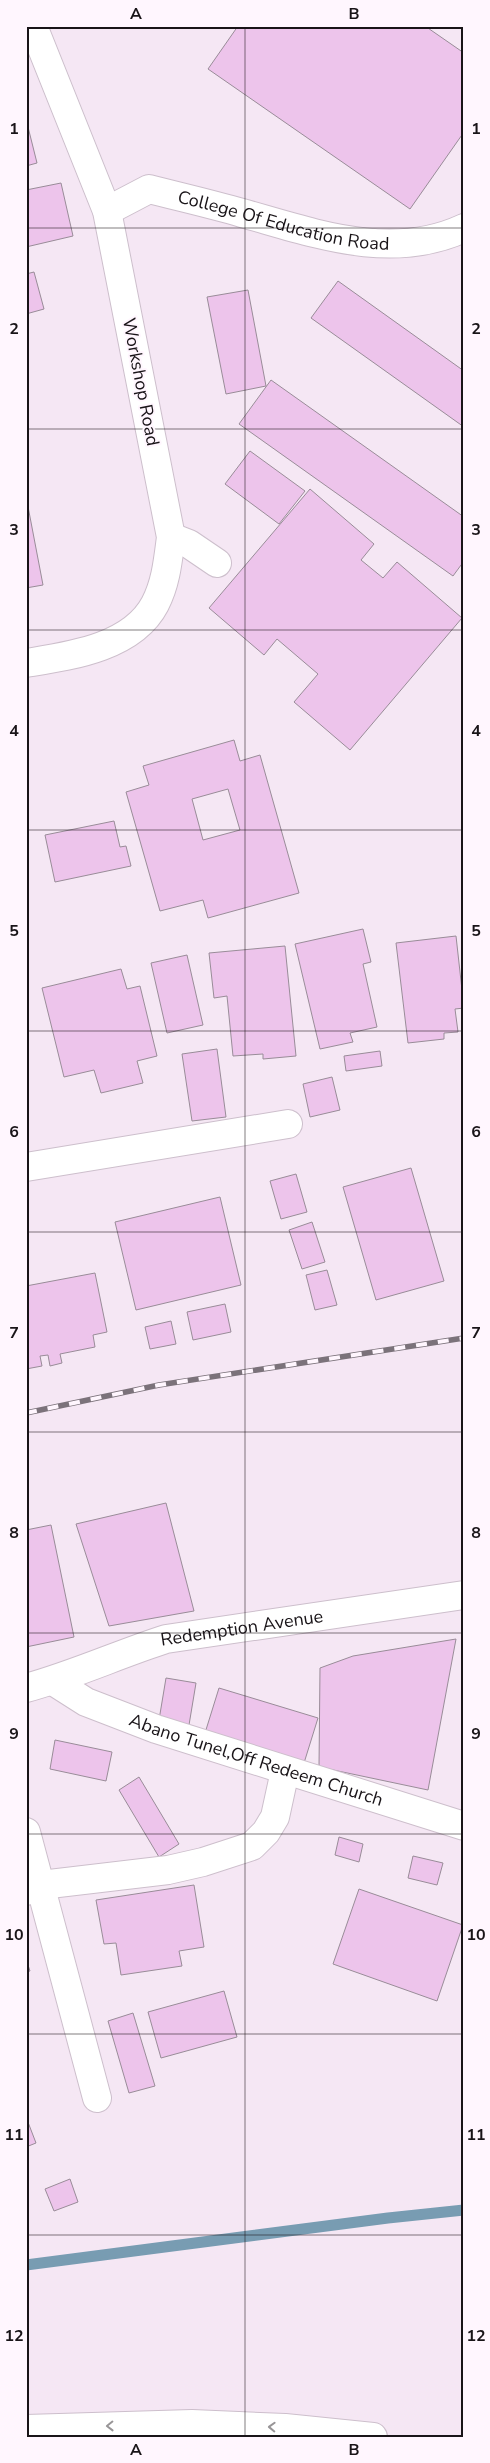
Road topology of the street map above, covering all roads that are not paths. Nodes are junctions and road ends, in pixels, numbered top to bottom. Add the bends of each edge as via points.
1 (33, 26) edge
2 (107, 211) junction
3 (464, 228) edge
4 (171, 537) junction
5 (217, 563) dead end
6 (26, 662) edge
7 (288, 1124) dead end
8 (26, 1167) edge
9 (464, 1595) edge
10 (54, 1681) junction
11 (26, 1688) edge
12 (285, 1771) junction
13 (464, 1826) edge
14 (26, 1832) edge
15 (34, 1888) edge
16 (97, 2098) dead end
17 (26, 2429) edge
18 (373, 2437) edge

1 - 2 street, Workshop Road
2 - 3 street, College Of Education Road via 149,189 345,241 403,244 447,236
2 - 4 street, Workshop Road
4 - 5 street via 189,544
4 - 6 street, Workshop Road via 165,580 154,605 139,624 94,648
7 - 8 street
9 - 10 street, Redemption Avenue via 166,1639
10 - 11 street, Redemption Avenue
10 - 12 street, Abano Tunel,Off Redeem Church via 86,1702 156,1729
12 - 13 street, Abano Tunel,Off Redeem Church
12 - 15 street via 275,1817 252,1846 168,1870
14 - 15 street
15 - 16 street
18 -> 17 street via 285,2428 192,2424

